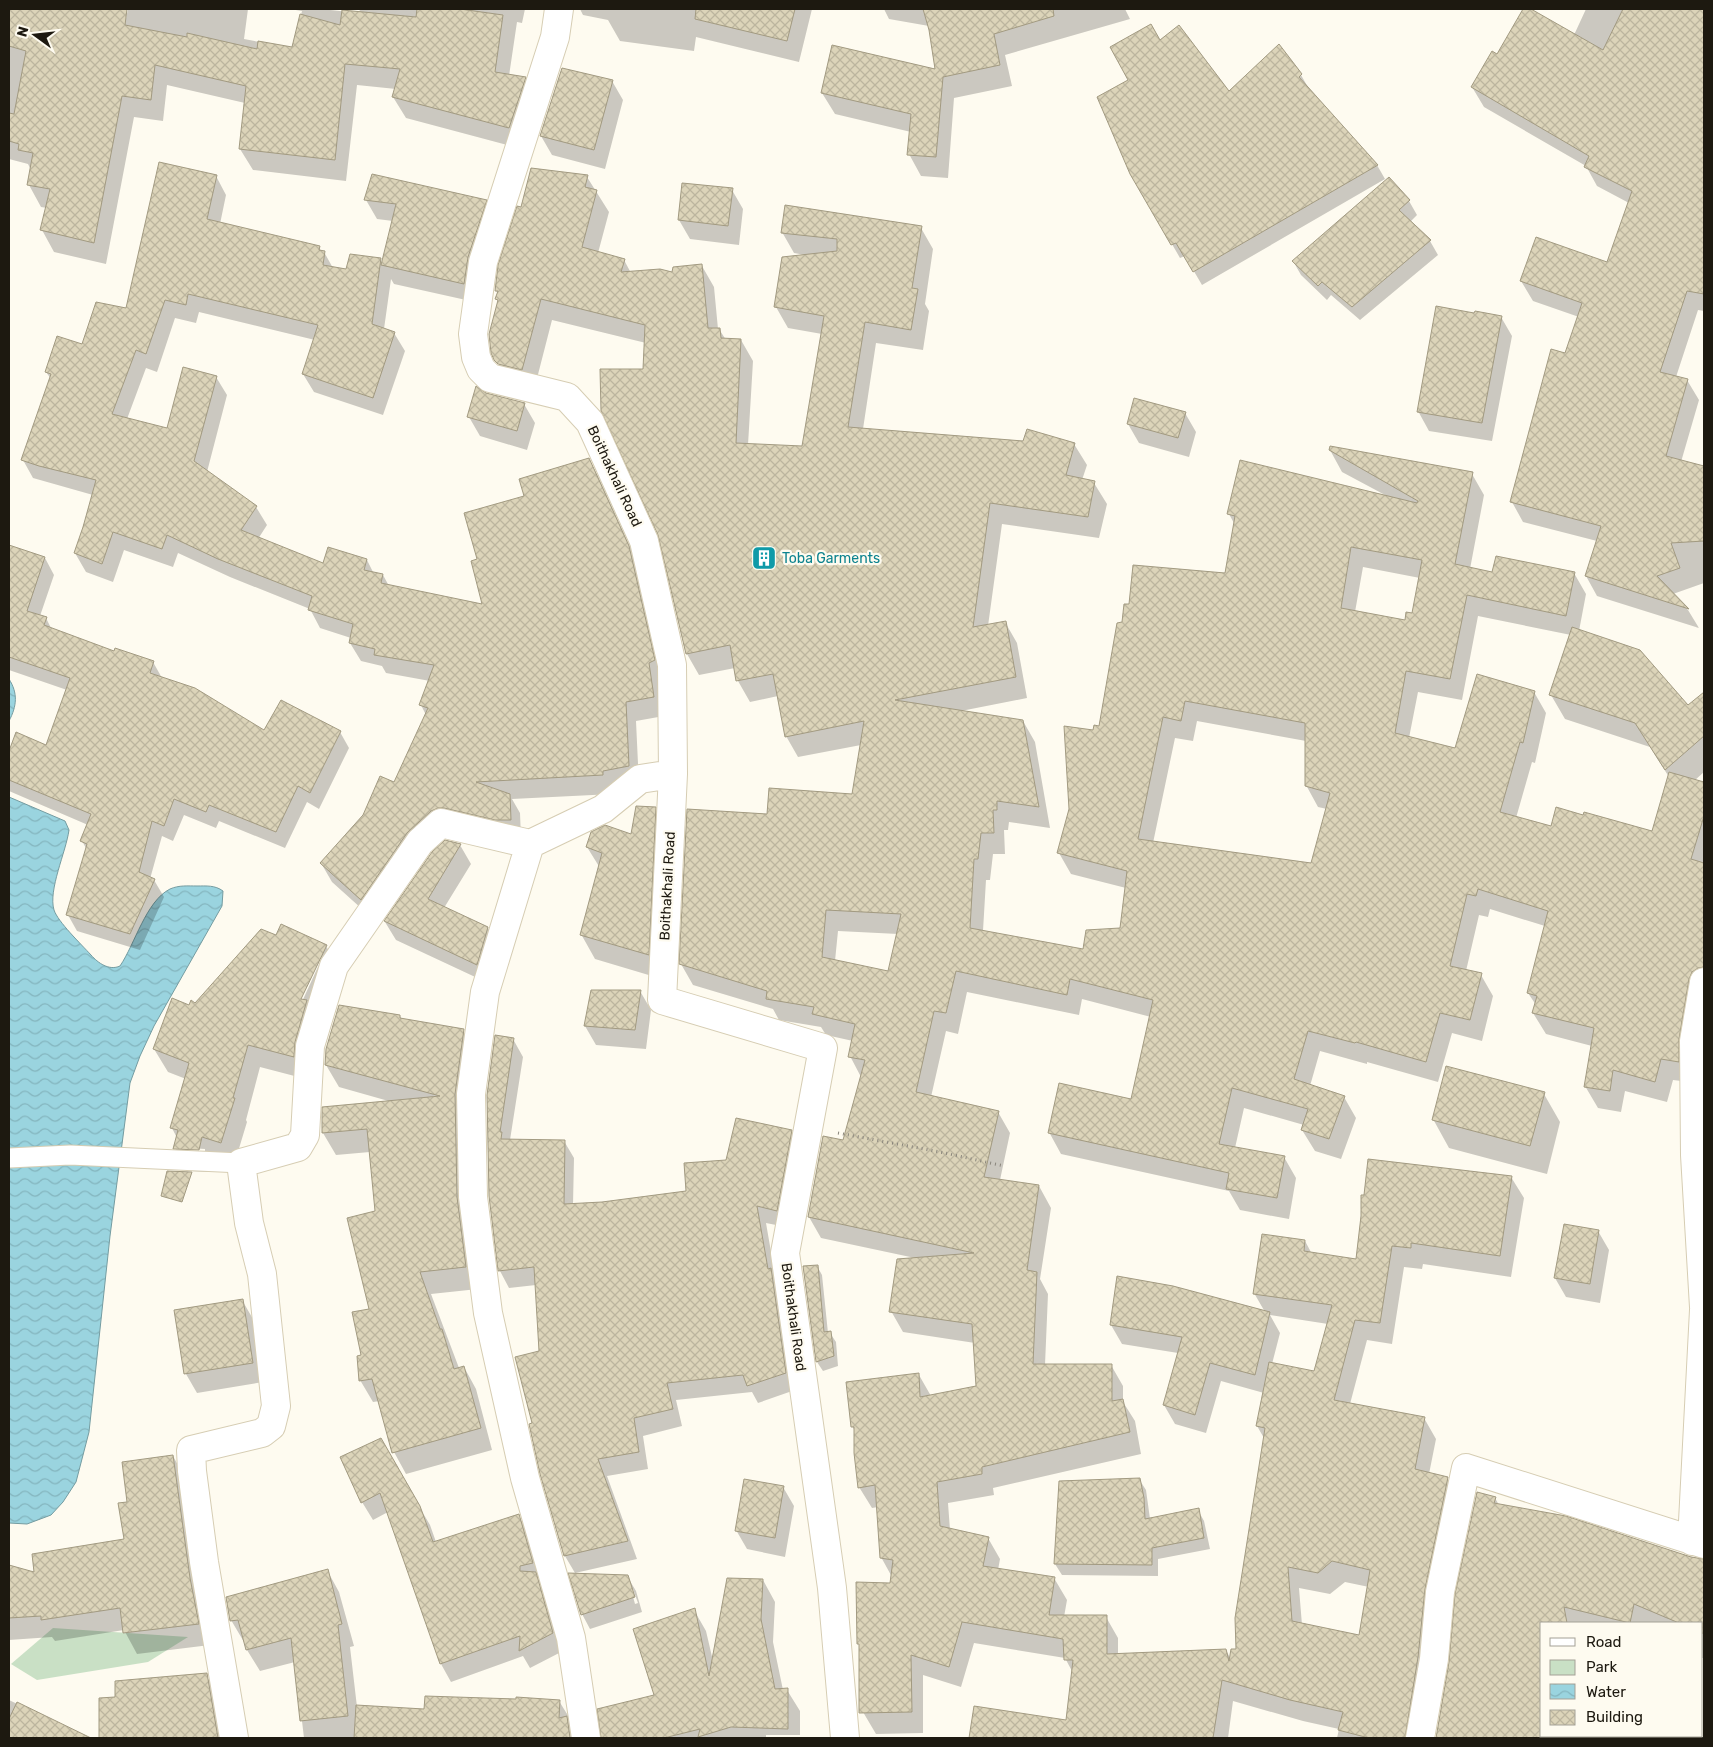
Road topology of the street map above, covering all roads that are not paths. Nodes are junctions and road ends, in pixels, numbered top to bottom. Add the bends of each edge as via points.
1 (559, 9) edge
2 (673, 774) junction
3 (530, 844) junction
4 (1704, 982) edge
5 (9, 1158) edge
6 (241, 1163) junction
7 (1704, 1309) edge
8 (1698, 1542) edge
9 (234, 1738) edge
10 (586, 1738) edge
11 (845, 1738) edge
12 (1420, 1738) edge

1 - 2 street, Boithakhali Road via 555,37 483,262 474,341 481,369 490,378 567,397 590,422 644,541 672,665
2 - 3 street via 640,779 603,809
2 - 11 street, Boithakhali Road via 662,1000 823,1048 785,1253 832,1588
3 - 6 street via 441,823 420,842 334,966 310,1046 305,1134 298,1147
3 - 10 street via 485,992 471,1094 473,1198 488,1314 525,1478 571,1638
4 - 7 street via 1694,1041 1694,1069 1695,1155
5 - 6 lane via 70,1155
6 - 9 street via 249,1223 262,1274 276,1406 271,1426 262,1433 191,1450 204,1562
7 - 8 street
8 - 12 street via 1466,1468 1440,1592 1434,1659

